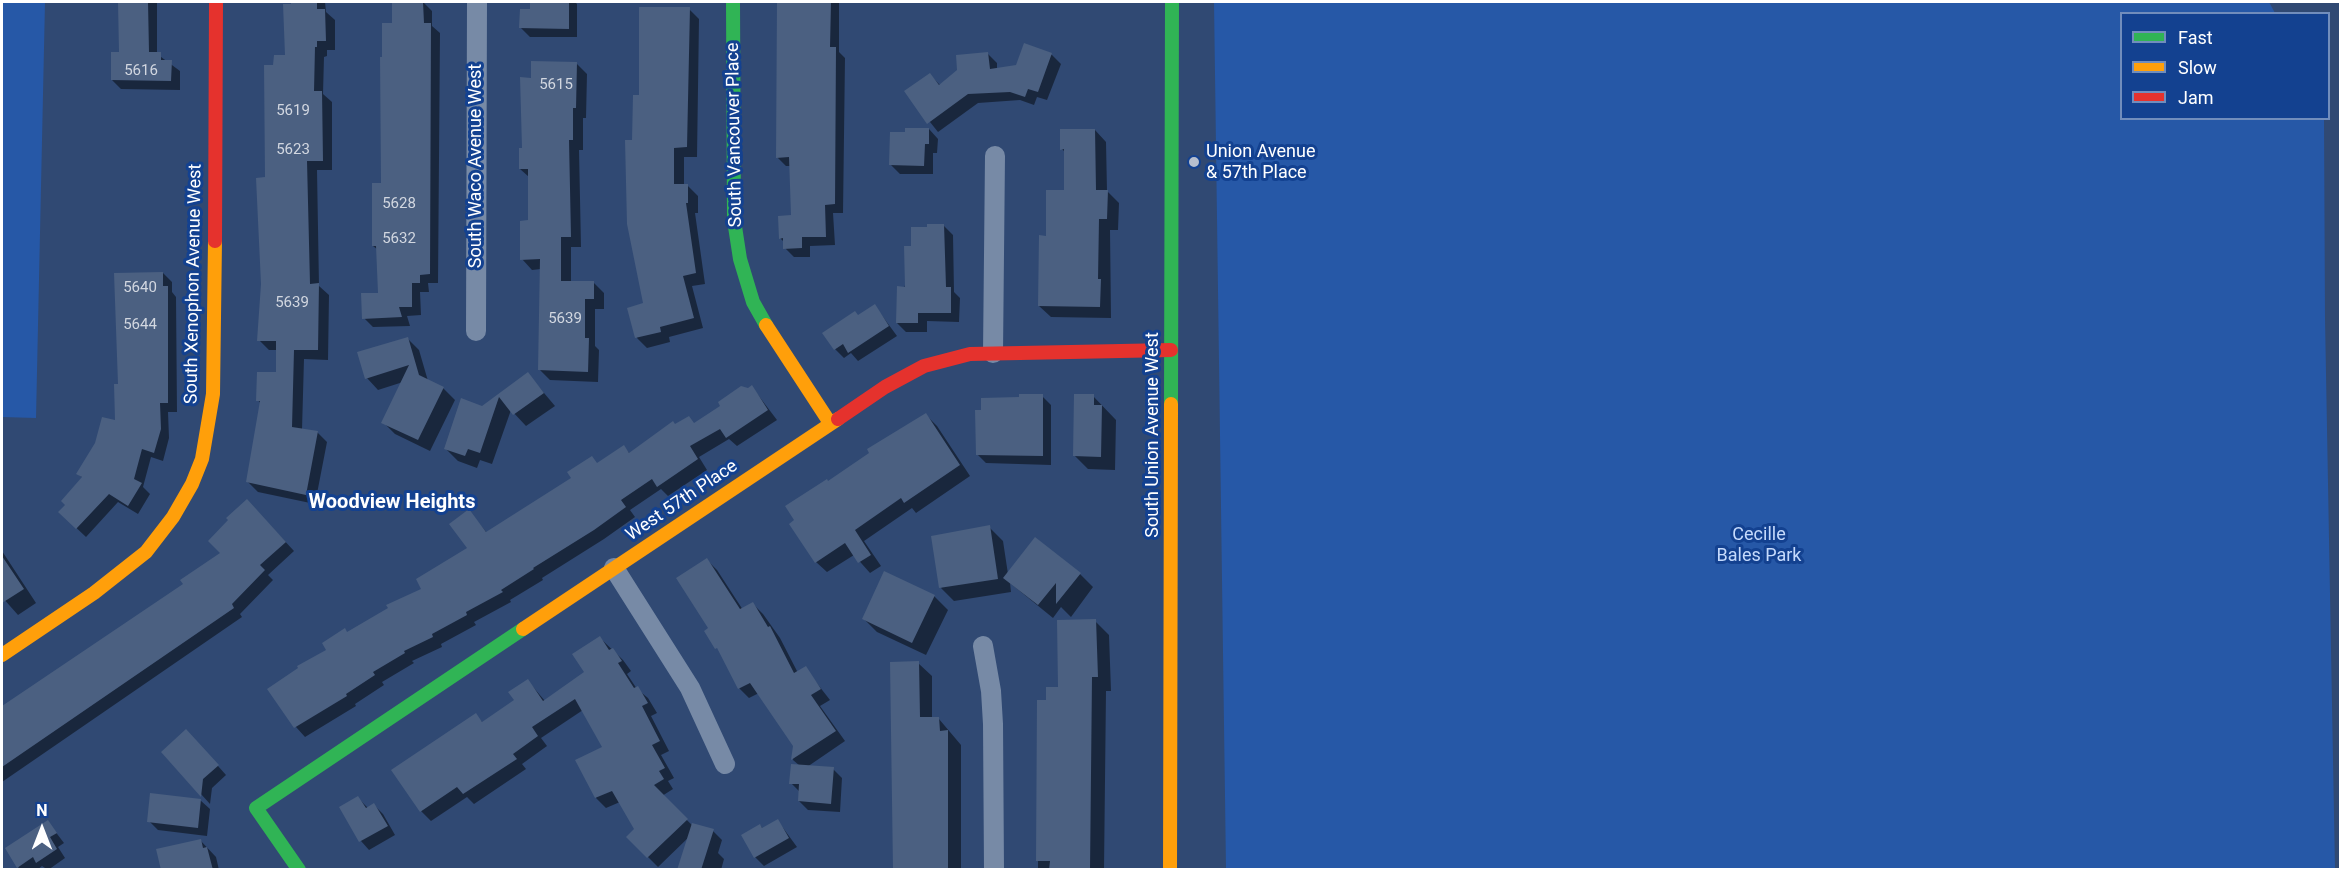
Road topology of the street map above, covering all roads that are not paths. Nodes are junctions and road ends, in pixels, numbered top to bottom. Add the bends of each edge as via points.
1 (216, 2) edge
2 (477, 2) edge
3 (733, 2) edge
4 (1172, 2) edge
5 (995, 156) dead end
6 (476, 331) dead end
7 (1171, 350) junction
8 (993, 352) junction
9 (830, 423) junction
10 (614, 568) junction
11 (983, 646) dead end
12 (2, 655) edge
13 (725, 764) dead end
14 (299, 870) edge
15 (994, 870) edge
16 (1170, 870) edge

1 - 12 street, South Xenophon Avenue West via 213,394 202,459 182,501 146,552 94,593
2 - 6 street, South Waco Avenue West
3 - 9 street, South Vancouver Place via 734,220 740,259 753,302
4 - 7 street, South Union Avenue West
5 - 8 street
7 - 8 street, West 57th Place
7 - 16 street, South Union Avenue West
8 - 9 street, West 57th Place via 924,366
9 - 10 street, West 57th Place
10 - 13 street via 690,688
10 - 14 street, West 57th Place via 256,808
11 - 15 street via 993,724

